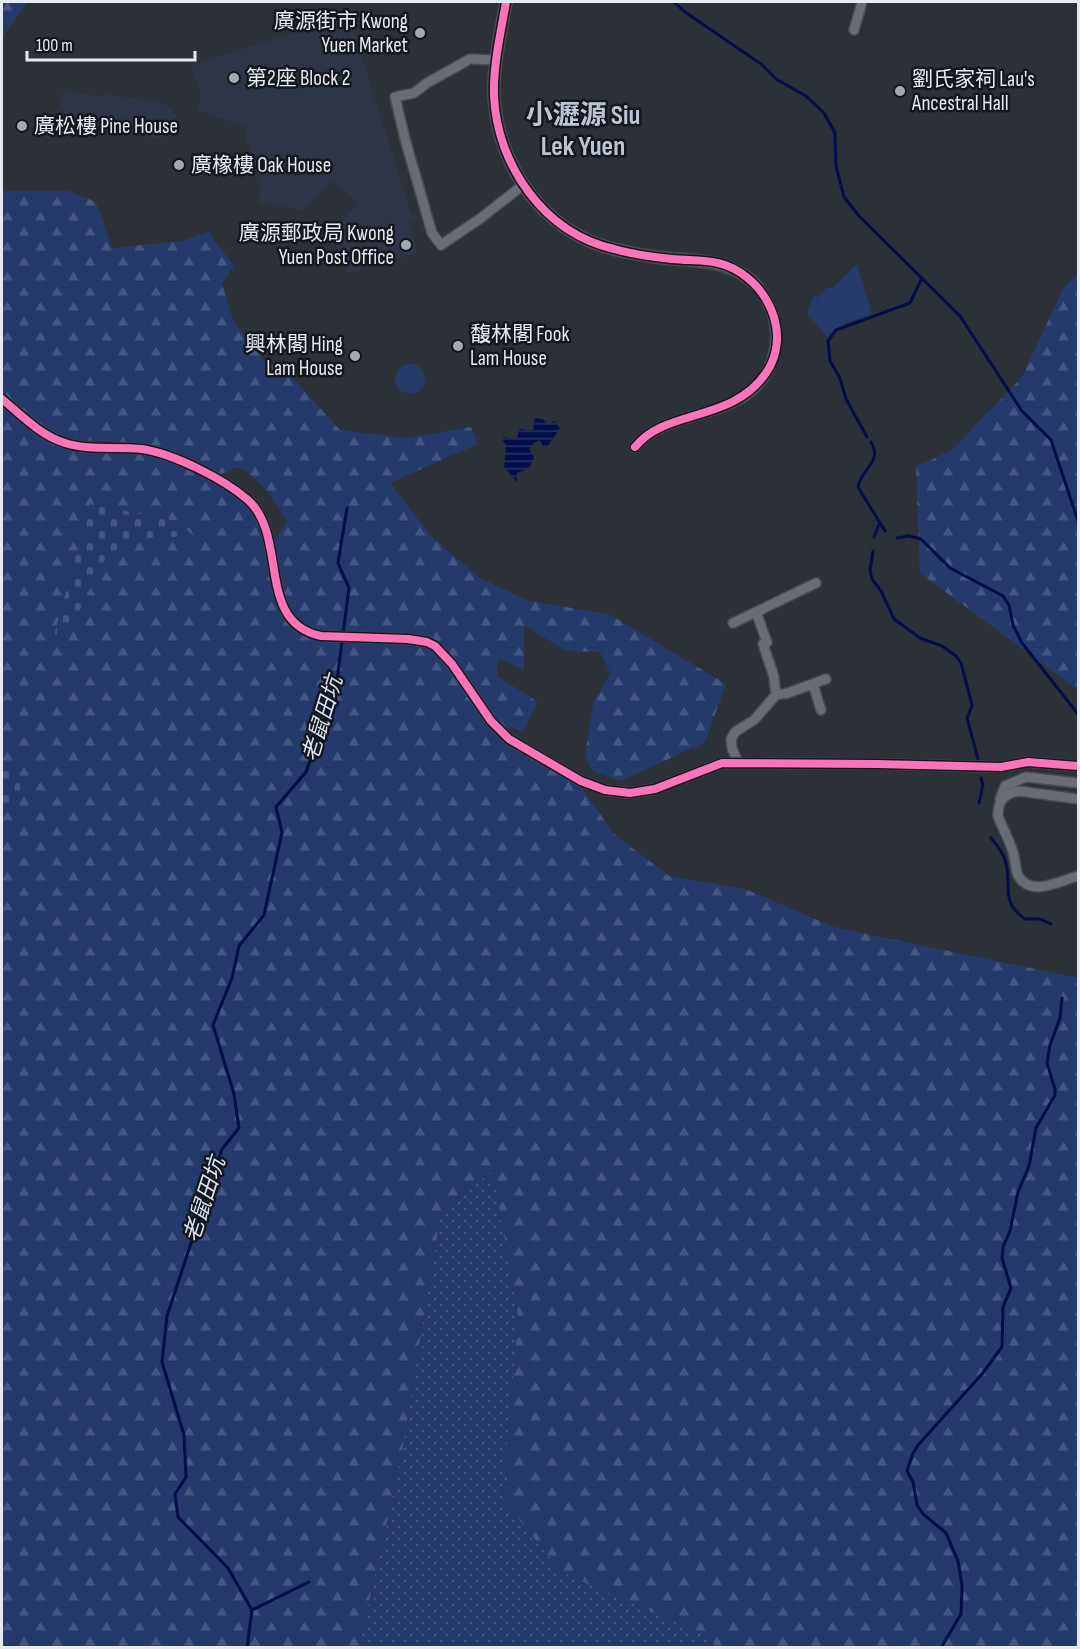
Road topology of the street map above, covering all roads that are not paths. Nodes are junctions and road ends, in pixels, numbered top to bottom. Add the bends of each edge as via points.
1 (506, 2) edge
2 (862, 2) edge
3 (854, 30) dead end
4 (496, 60) junction
5 (523, 185) junction
6 (757, 286) joint
7 (2, 399) edge
8 (635, 447) dead end
9 (816, 583) dead end
10 (756, 612) junction
11 (733, 623) dead end
12 (826, 679) dead end
13 (813, 684) junction
14 (776, 695) junction
15 (821, 710) dead end
16 (738, 763) junction
17 (1078, 766) edge
18 (1078, 783) edge
19 (1078, 799) edge
20 (999, 802) junction
21 (1078, 876) edge

1 - 4 street
2 - 3 street
4 - 5 street via 494,96 500,133
4 - 5 street via 474,58 414,93 395,97 432,233 441,245
5 - 6 street via 554,219 590,241 632,253 716,262 740,272
6 - 8 street via 772,308 776,329 772,359 765,374 733,403 659,430
7 - 16 street via 33,425 64,442 142,449 175,457 230,488 247,500 265,525 281,601 297,626 321,636 408,639 435,646 498,729 517,745 581,781 605,790 630,793 655,789 713,766
9 - 10 street
10 - 11 street
10 - 14 street via 767,642 763,644
12 - 13 street
13 - 14 street
13 - 15 street
14 - 16 street via 754,720 732,736
16 - 17 street via 1001,766 1028,762
18 - 20 street via 1026,777 1005,786
19 - 20 street via 1018,791
20 - 21 street via 998,816 1024,883 1041,887

